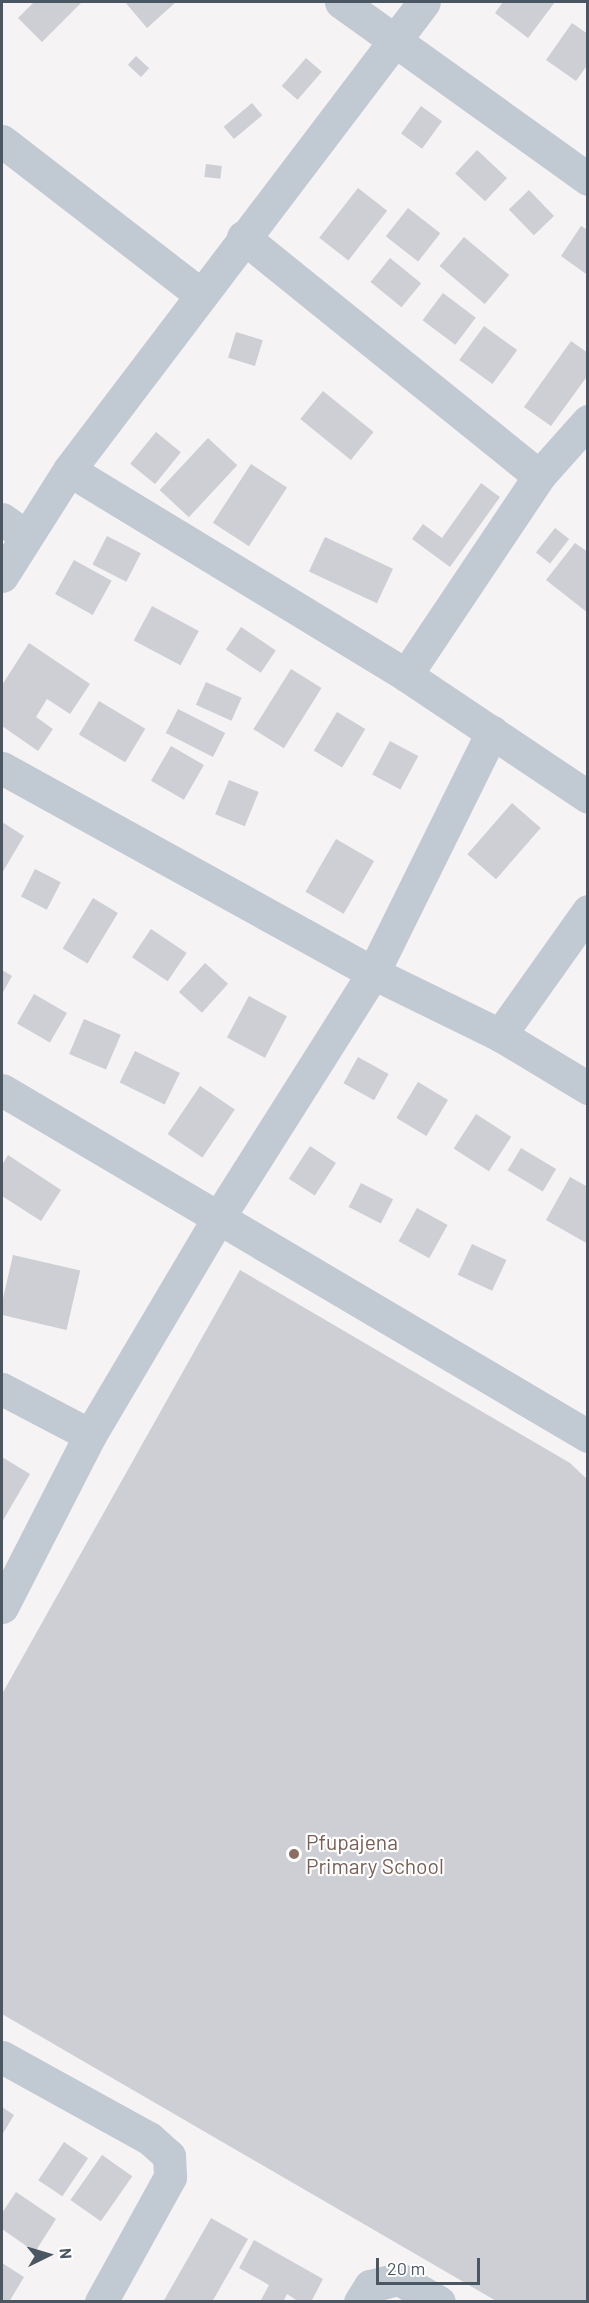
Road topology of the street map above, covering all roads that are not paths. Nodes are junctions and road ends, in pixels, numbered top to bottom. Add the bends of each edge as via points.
1 (341, 2) edge
2 (424, 2) edge
3 (391, 40) junction
4 (2, 141) edge
5 (588, 179) edge
6 (243, 237) junction
7 (201, 295) junction
8 (588, 421) edge
9 (69, 470) junction
10 (539, 476) junction
11 (13, 527) edge
12 (2, 576) edge
13 (406, 675) junction
14 (492, 732) junction
15 (2, 768) edge
16 (588, 797) edge
17 (588, 911) edge
18 (373, 973) junction
19 (500, 1035) junction
20 (588, 1088) edge
21 (2, 1090) edge
22 (217, 1220) junction
23 (2, 1389) edge
24 (90, 1435) junction
25 (588, 1436) edge
26 (2, 1607) edge
27 (2, 2057) edge
28 (101, 2301) edge
29 (360, 2301) edge
30 (439, 2301) edge

1 - 3 street
2 - 3 street
3 - 5 street
3 - 6 street
4 - 7 street
6 - 7 street
6 - 10 street
7 - 9 street
8 - 10 street
9 - 11 street
9 - 13 street
10 - 13 street
11 - 12 street
13 - 14 street
14 - 16 street
14 - 18 street
15 - 18 street
17 - 19 street
18 - 19 street
18 - 22 street
19 - 20 street
21 - 22 street
22 - 24 street
22 - 25 street
23 - 24 street
24 - 26 street
27 - 28 street via 149,2138 169,2156 170,2176
29 - 30 street via 370,2286 399,2279

